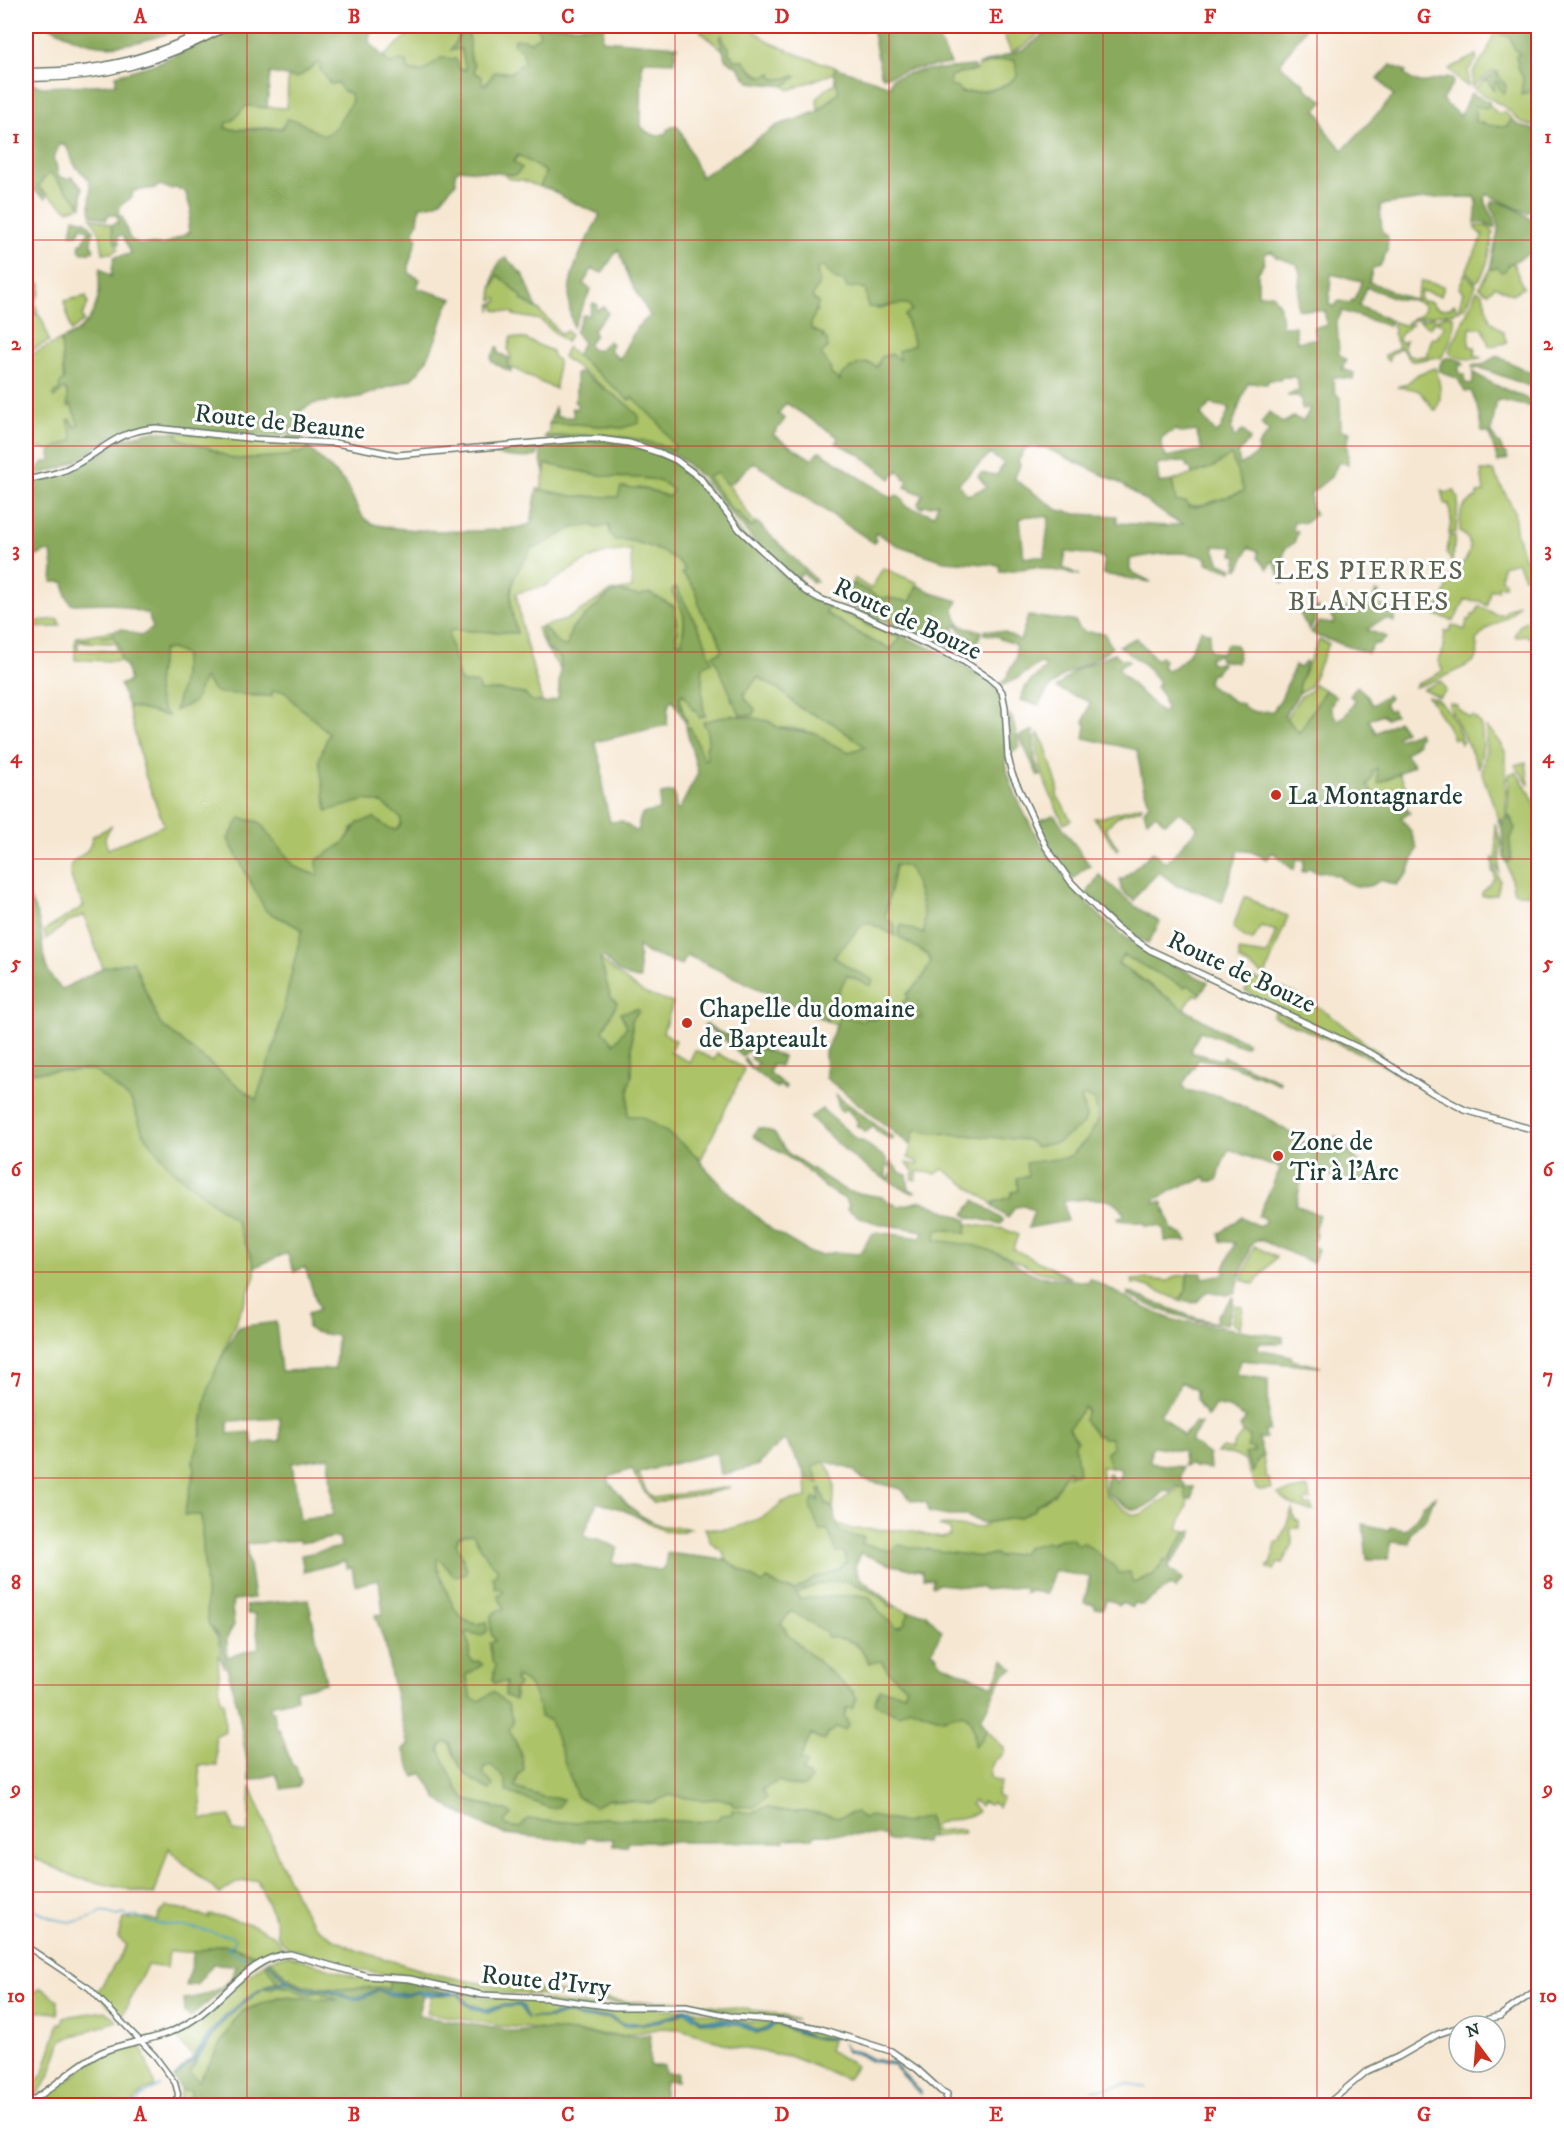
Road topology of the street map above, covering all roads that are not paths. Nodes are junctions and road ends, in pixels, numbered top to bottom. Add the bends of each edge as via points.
1 (216, 26) edge
2 (227, 26) edge
3 (26, 72) edge
4 (26, 77) edge
5 (541, 442) joint
6 (26, 480) edge
7 (1539, 1131) edge
8 (26, 1946) edge
9 (1539, 1989) edge
10 (1503, 2014) edge
11 (1447, 2031) edge
12 (140, 2040) junction
13 (26, 2104) edge
14 (176, 2106) edge
15 (952, 2106) edge
16 (1325, 2106) edge

1 - 3 highway via 126,63 87,70
2 - 4 highway via 172,53 127,68 75,76
5 - 6 main road, Route de Beaune via 397,455 336,443 147,429 111,441 67,469
5 - 7 main road, Route de Bouze via 617,441 676,460 700,478 740,530 806,591 912,636 989,678 1004,697 1008,757 1014,779 1046,847 1071,882 1138,943 1374,1055 1456,1106
8 - 12 street via 83,1984
9 - 10 main road
11 - 16 main road via 1367,2071
12 - 13 main road, Route d'Ivry via 93,2057
12 - 14 street via 172,2078 178,2091
12 - 15 main road, Route d'Ivry via 182,2026 256,1966 278,1955 290,1954 367,1976 410,1978 482,1995 614,2007 686,2007 821,2029 896,2054 947,2094

